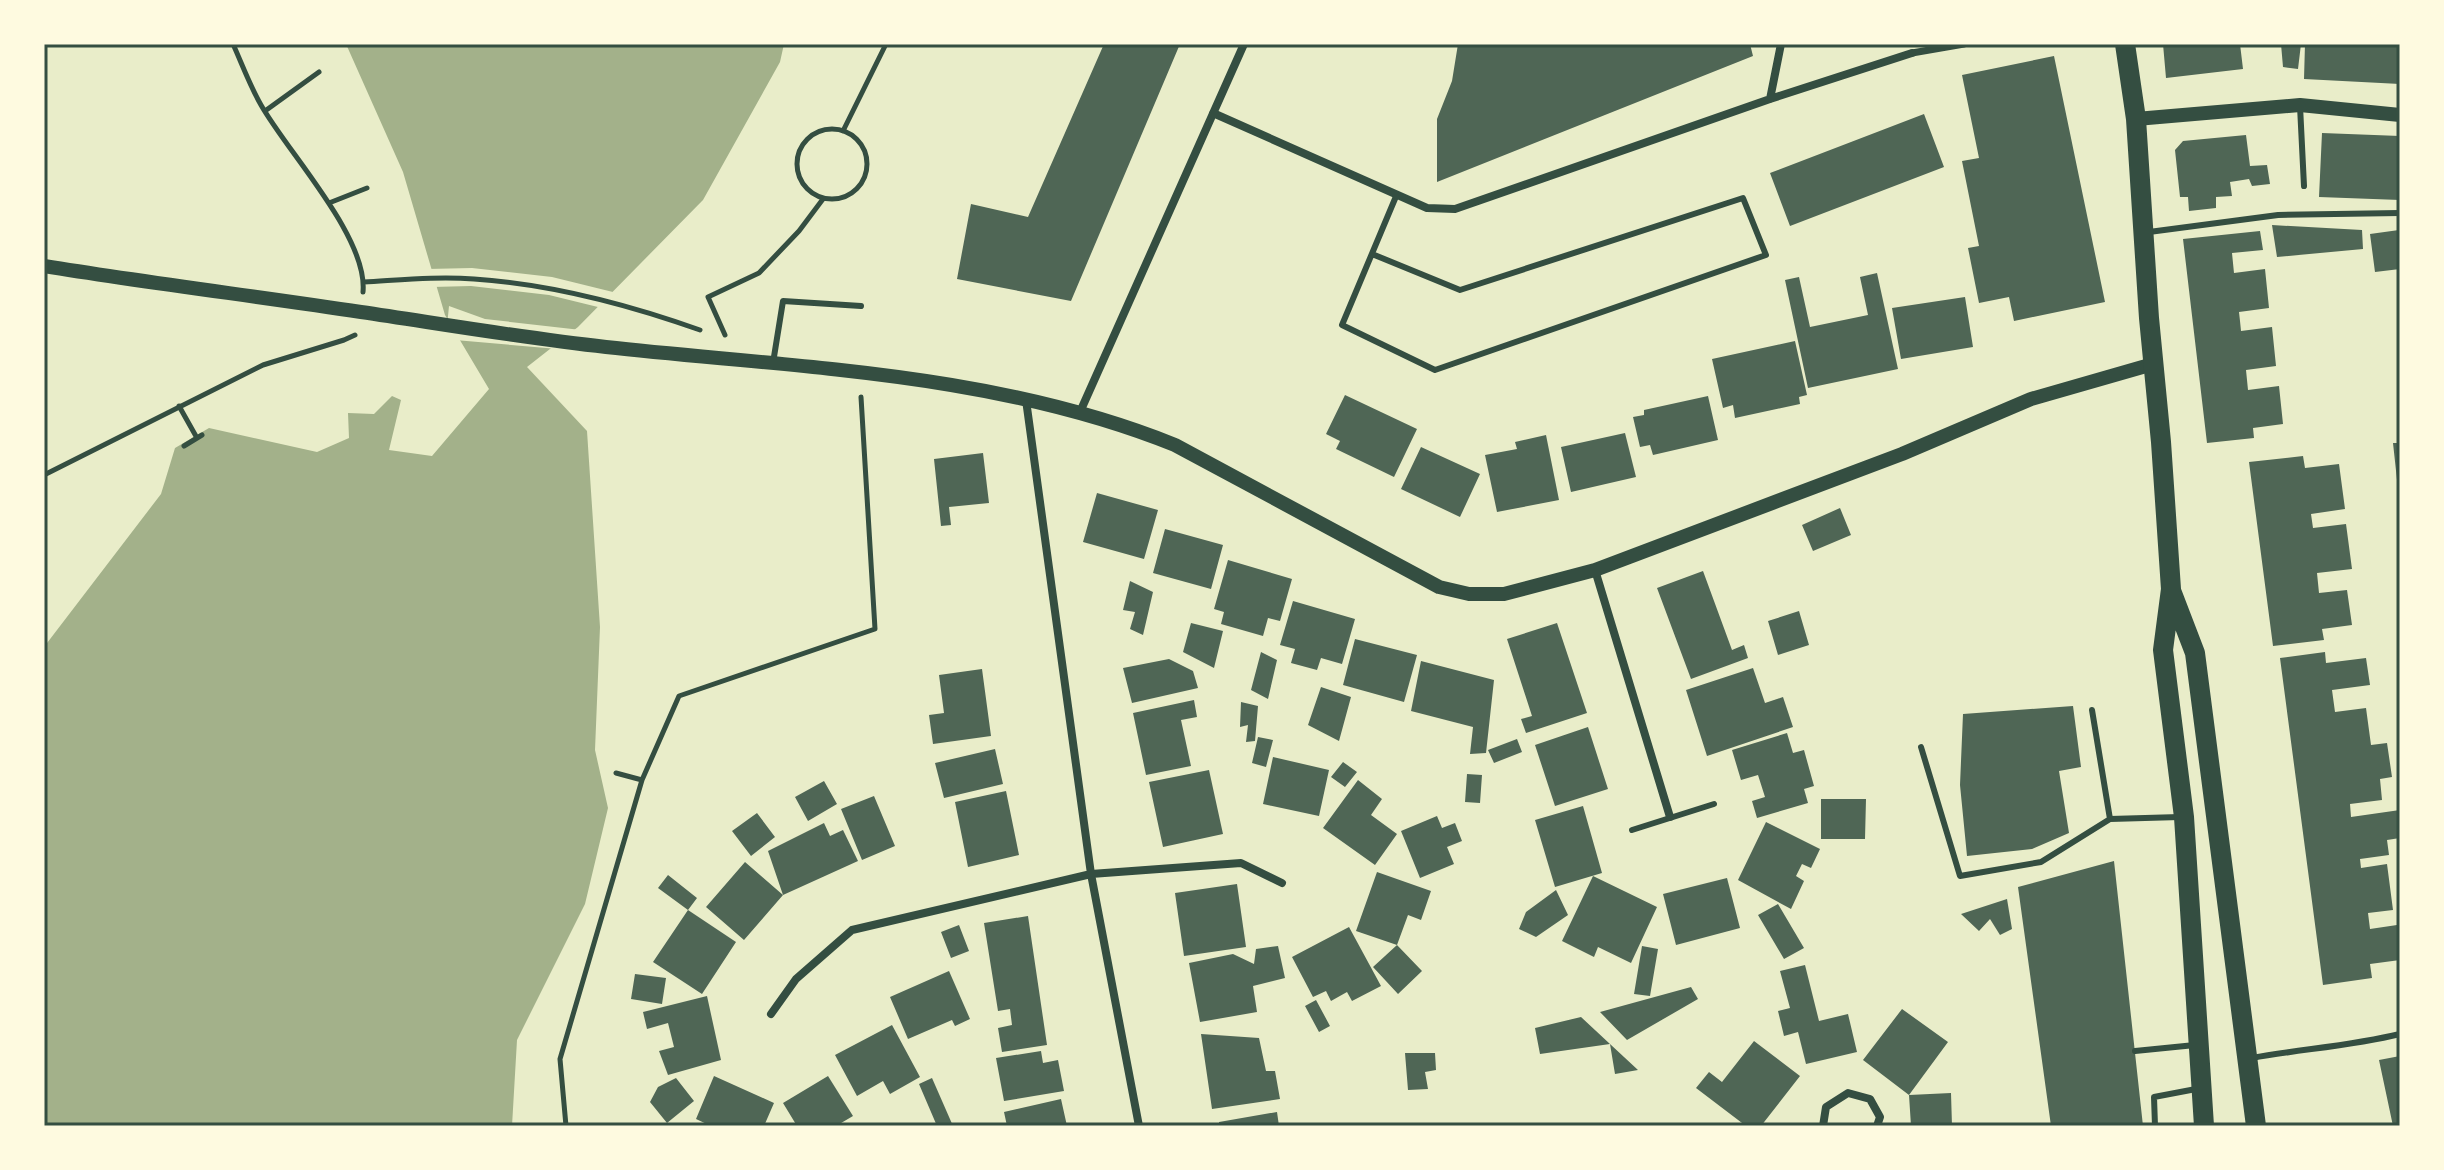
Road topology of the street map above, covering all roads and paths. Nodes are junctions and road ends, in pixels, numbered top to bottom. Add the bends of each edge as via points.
1 (233, 44) edge
2 (886, 44) edge
3 (1244, 44) edge
4 (1781, 44) edge
5 (1964, 44) edge
6 (2125, 44) edge
7 (1912, 53) joint
8 (319, 72) dead end
9 (1770, 99) junction
10 (2300, 105) junction
11 (265, 111) junction
12 (1213, 113) junction
13 (2400, 115) edge
14 (2136, 119) junction
15 (843, 131) junction
16 (2304, 186) dead end
17 (367, 188) dead end
18 (1397, 194) junction
19 (823, 199) junction
20 (329, 203) junction
21 (2400, 213) edge
22 (2144, 232) junction
23 (1372, 254) junction
24 (44, 266) edge
25 (861, 306) dead end
26 (360, 327) dead end
27 (2153, 364) junction
28 (773, 365) junction
29 (860, 372) junction
30 (1026, 399) junction
31 (179, 406) junction
32 (1080, 412) junction
33 (184, 446) dead end
34 (44, 475) edge
35 (1595, 570) junction
36 (2171, 589) junction
37 (2092, 710) dead end
38 (1921, 747) dead end
39 (616, 773) dead end
40 (642, 780) junction
41 (1714, 804) dead end
42 (1670, 817) junction
43 (2184, 817) junction
44 (2110, 819) junction
45 (1632, 830) dead end
46 (1091, 874) junction
47 (1282, 883) dead end
48 (771, 1014) dead end
49 (2400, 1034) edge
50 (2197, 1045) junction
51 (2135, 1051) dead end
52 (2248, 1058) junction
53 (2201, 1088) junction
54 (566, 1126) edge
55 (1139, 1126) edge
56 (1823, 1126) edge
57 (1877, 1126) edge
58 (2155, 1126) edge
59 (2204, 1126) edge
60 (2256, 1126) edge

1 - 11 path
2 - 15 path
3 - 12 street
4 - 9 street
5 - 7 street
6 - 14 main road
7 - 9 street
8 - 11 path
9 - 18 street via 1455,209 1427,208
10 - 13 street
10 - 14 street
10 - 16 lane
11 - 20 path
12 - 18 street
12 - 32 street
14 - 22 main road
15 - 19 path via 862,145 867,156 864,180 847,197
15 - 19 path via 811,136 798,155 799,177
17 - 20 path
18 - 23 lane
19 - 20 path via 759,273 708,297 727,340 645,310 551,287 472,278 364,282 360,263
21 - 22 lane via 2278,215
22 - 27 main road
23 - 23 lane via 1460,290 1743,198 1766,255 1435,370 1342,325
24 - 28 street via 590,345
25 - 28 lane via 783,301
26 - 31 path via 344,340 263,365
27 - 35 street via 2031,399 1902,454
27 - 36 main road
28 - 29 street
29 - 30 street
29 - 40 path via 875,629 679,696
30 - 32 street
30 - 46 street
31 - 33 path via 200,437
31 - 34 path
32 - 35 street via 1175,445 1439,587 1504,594
35 - 42 street
36 - 43 main road via 2163,650
36 - 52 main road via 2195,653
37 - 44 lane
38 - 44 lane via 1960,876 2041,862
39 - 40 path
40 - 54 path via 560,1059
41 - 42 lane
42 - 45 lane
43 - 44 lane
43 - 50 main road
46 - 47 street via 1241,863
46 - 48 street via 852,930 796,979
46 - 55 street
49 - 52 lane
50 - 51 lane
50 - 53 main road
52 - 60 main road
53 - 58 lane via 2154,1097
53 - 59 main road
56 - 57 street via 1826,1107 1848,1093 1870,1099 1880,1117

